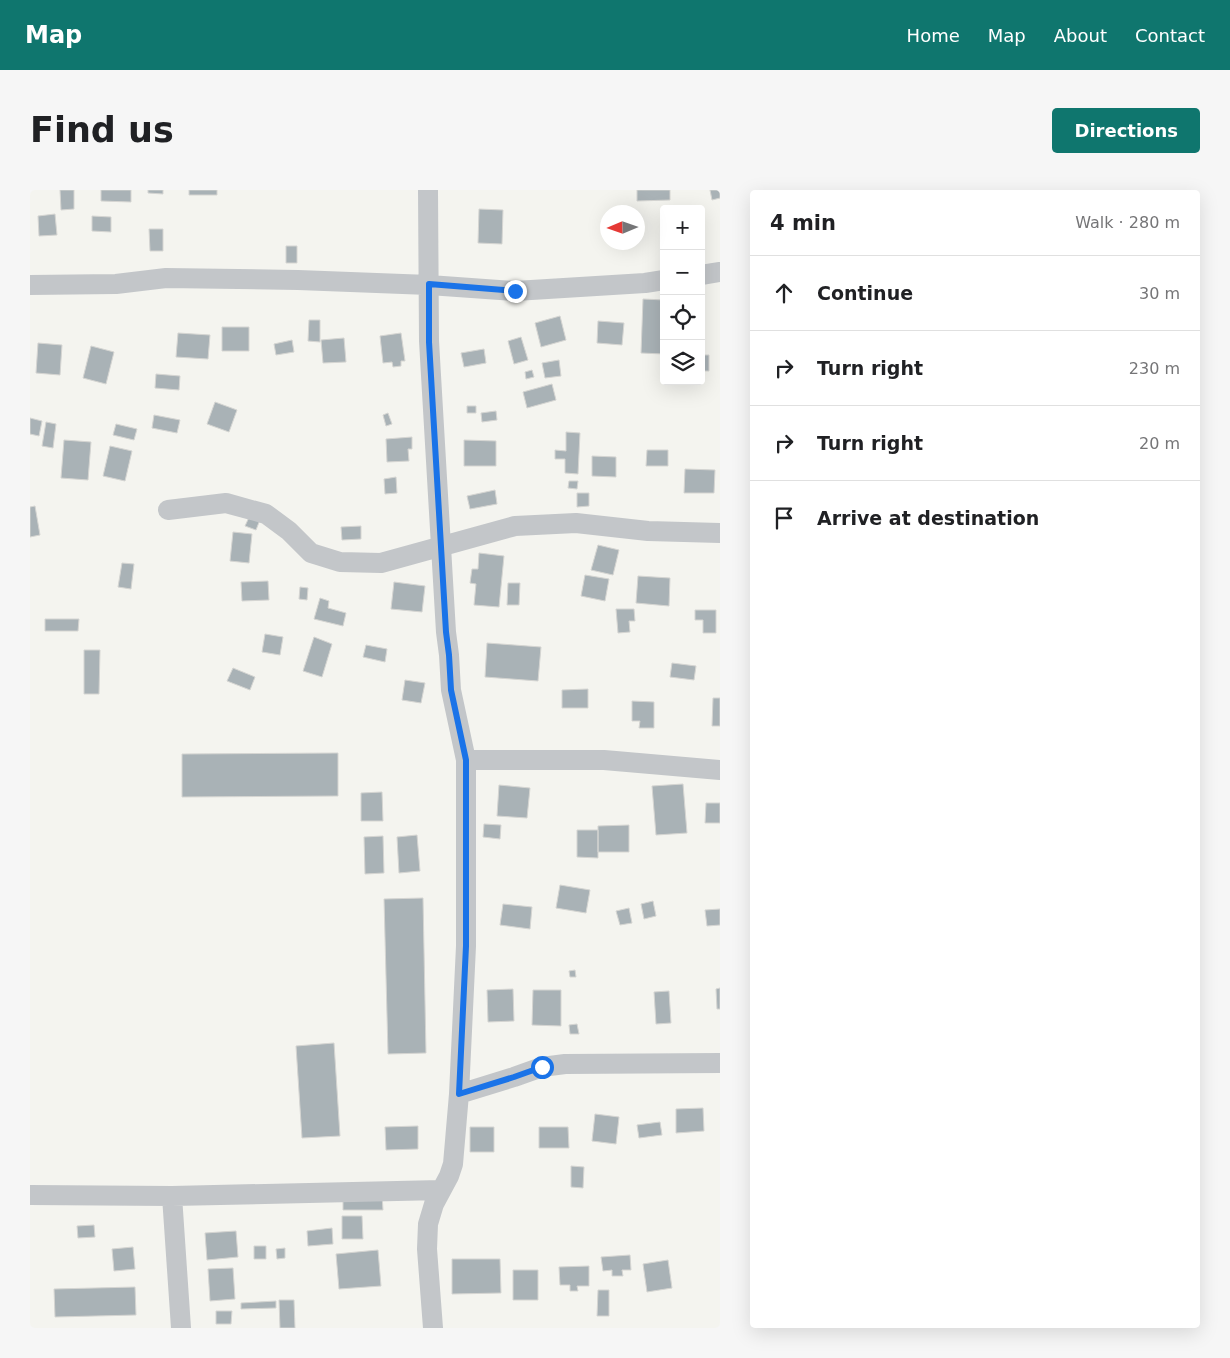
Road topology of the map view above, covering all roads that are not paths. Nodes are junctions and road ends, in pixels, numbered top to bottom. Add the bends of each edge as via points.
1 (428, 190) edge
2 (720, 272) edge
3 (705, 274) edge
4 (660, 281) edge
5 (30, 284) edge
6 (429, 284) junction
7 (168, 510) dead end
8 (720, 533) edge
9 (440, 547) junction
10 (466, 760) junction
11 (720, 770) edge
12 (720, 1063) edge
13 (459, 1094) junction
14 (441, 1190) junction
15 (30, 1195) edge
16 (172, 1196) junction
17 (182, 1328) edge
18 (433, 1328) edge

1 - 6 street
2 - 3 street
4 - 6 street via 515,291
5 - 6 street via 116,284 166,278
6 - 9 street
7 - 9 street via 226,503 266,514 311,553 340,562 381,563
8 - 9 street via 648,531 576,523 515,526
9 - 10 street via 451,690
10 - 11 street via 604,760
10 - 13 street via 466,946
12 - 13 street via 565,1064 542,1067
13 - 14 street via 452,1164
14 - 16 street
14 - 18 street via 428,1224
15 - 16 street
16 - 17 street

